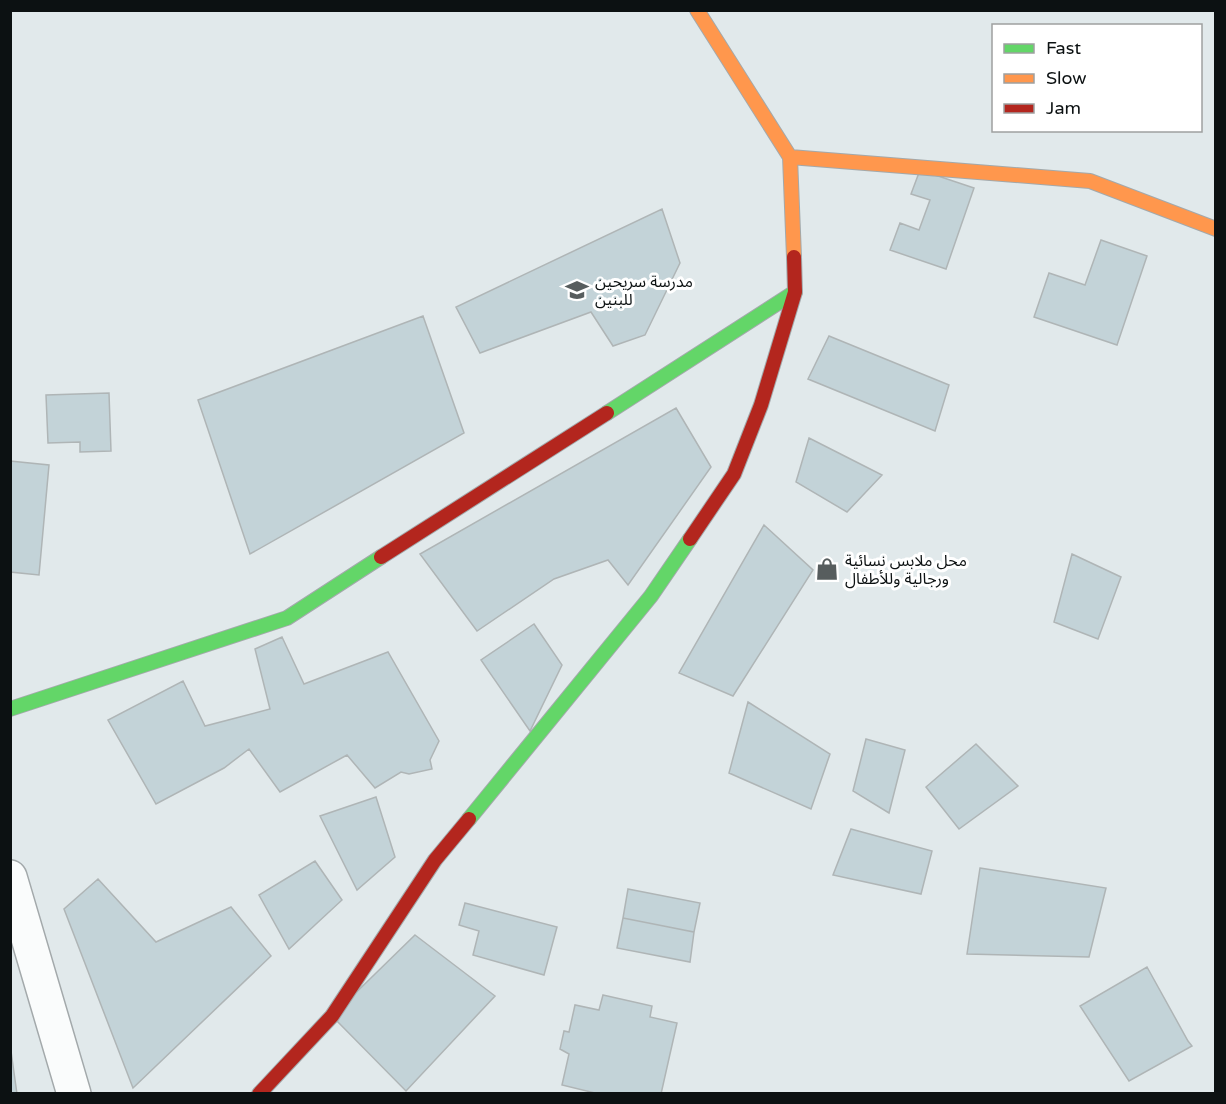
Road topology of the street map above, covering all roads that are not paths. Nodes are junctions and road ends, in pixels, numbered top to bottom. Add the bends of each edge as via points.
1 (697, 10) edge
2 (790, 157) junction
3 (1215, 229) edge
4 (795, 292) junction
5 (10, 709) edge
6 (10, 877) edge
7 (74, 1094) edge
8 (259, 1094) edge

1 - 2 street
2 - 3 street via 1090,181
2 - 4 street
4 - 5 street via 287,618
4 - 8 street via 761,405 734,474 651,596 435,861 332,1016
6 - 7 street

